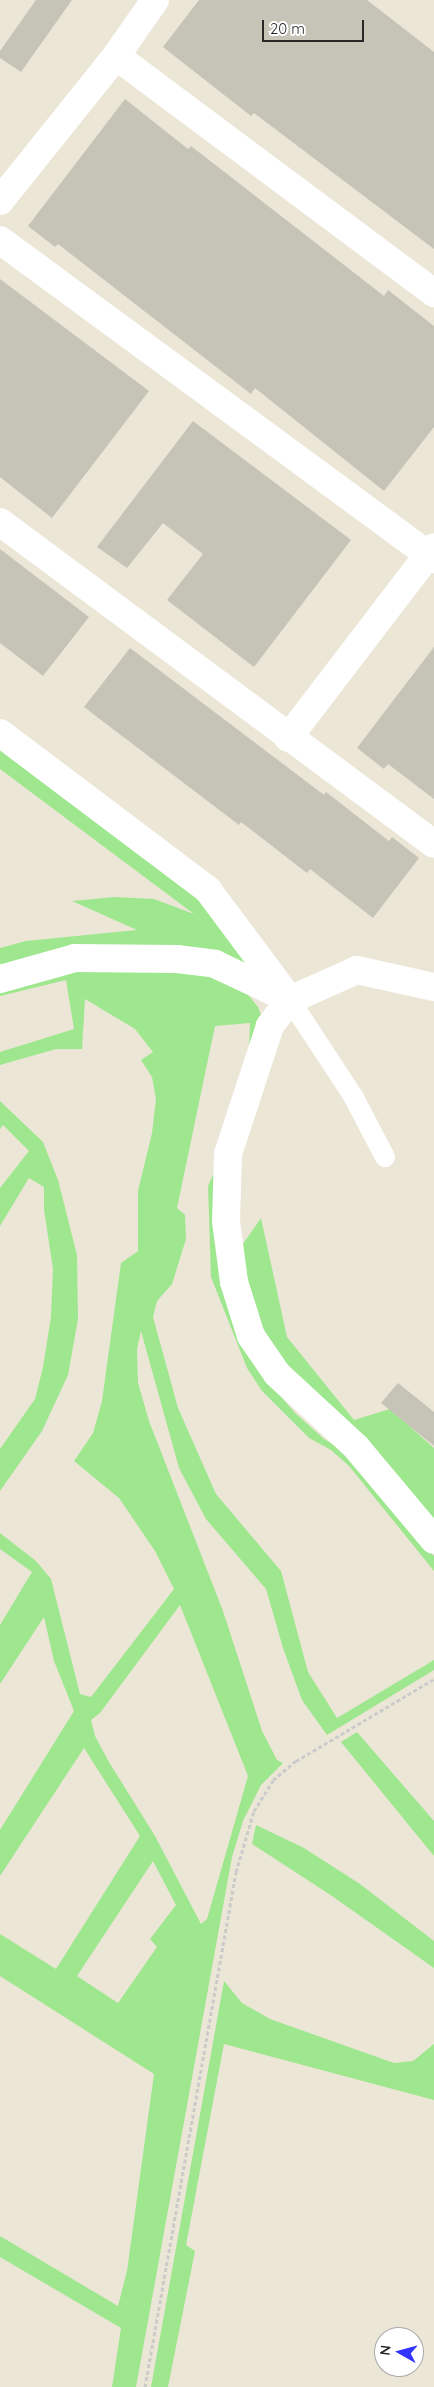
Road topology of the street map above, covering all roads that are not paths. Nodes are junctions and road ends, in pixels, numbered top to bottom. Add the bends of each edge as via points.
1 (147, 3) edge
2 (116, 56) junction
3 (0, 201) edge
4 (0, 240) edge
5 (434, 293) edge
6 (0, 522) edge
7 (432, 553) edge
8 (0, 733) edge
9 (288, 738) junction
10 (434, 844) edge
11 (0, 979) edge
12 (434, 987) edge
13 (290, 1000) junction
14 (386, 1157) dead end
15 (434, 1540) edge

1 - 2 street
2 - 3 street
2 - 5 street
4 - 7 street
6 - 9 street
7 - 9 street
8 - 13 street via 208,890
9 - 10 street
11 - 13 street via 75,958 177,959 215,964
12 - 13 street via 357,970
13 - 14 lane via 353,1096
13 - 15 street via 270,1026 228,1154 226,1221 234,1282 251,1336 277,1374 356,1447

